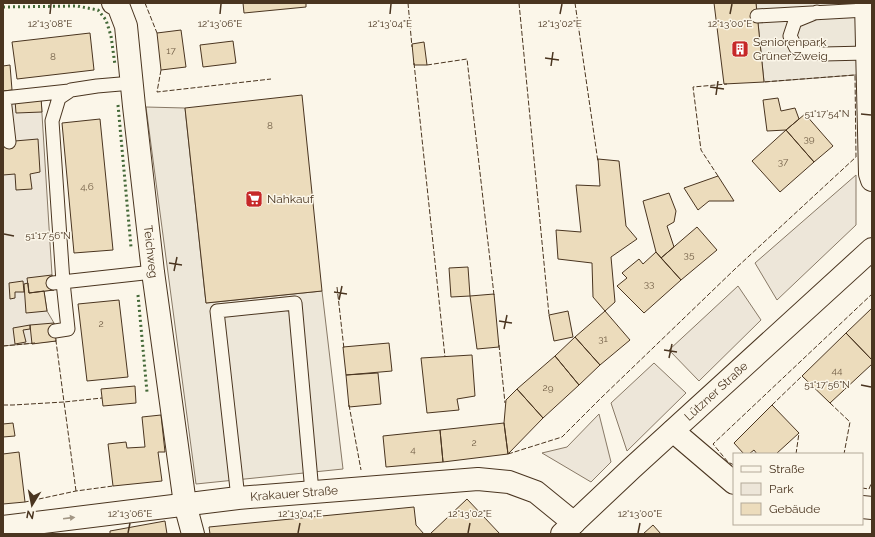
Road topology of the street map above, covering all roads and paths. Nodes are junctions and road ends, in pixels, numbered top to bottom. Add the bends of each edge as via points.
1 (113, 3) edge
2 (866, 6) edge
3 (817, 12) junction
4 (757, 16) dead end
5 (867, 53) junction
6 (132, 83) junction
7 (71, 90) junction
8 (9, 142) dead end
9 (872, 180) edge
10 (872, 249) edge
11 (153, 272) junction
12 (58, 282) junction
13 (55, 331) dead end
14 (673, 431) junction
15 (733, 482) edge
16 (312, 492) junction
17 (238, 498) junction
18 (185, 504) junction
19 (3, 527) edge
20 (568, 528) edge
21 (192, 534) edge

1 - 6 street, Teichweg via 118,5 126,26
2 - 3 lane
2 - 5 street
3 - 4 lane
3 - 5 lane via 795,21 790,36 796,48 823,54
5 - 9 street
6 - 7 lane
6 - 11 street, Teichweg
7 - 8 lane via 4,98
7 - 12 lane via 59,98 52,121
10 - 14 street, Lützner Straße
11 - 12 lane
11 - 18 street, Teichweg
12 - 13 lane via 68,329
14 - 15 street
14 - 20 street, Lützner Straße
16 - 17 street, Krakauer Straße
16 - 17 lane via 295,303 217,311
16 - 20 street, Krakauer Straße via 478,479 509,482 536,492
17 - 18 street, Krakauer Straße
19 -> 18 street, Krakauer Straße
18 - 21 street, Teichweg

